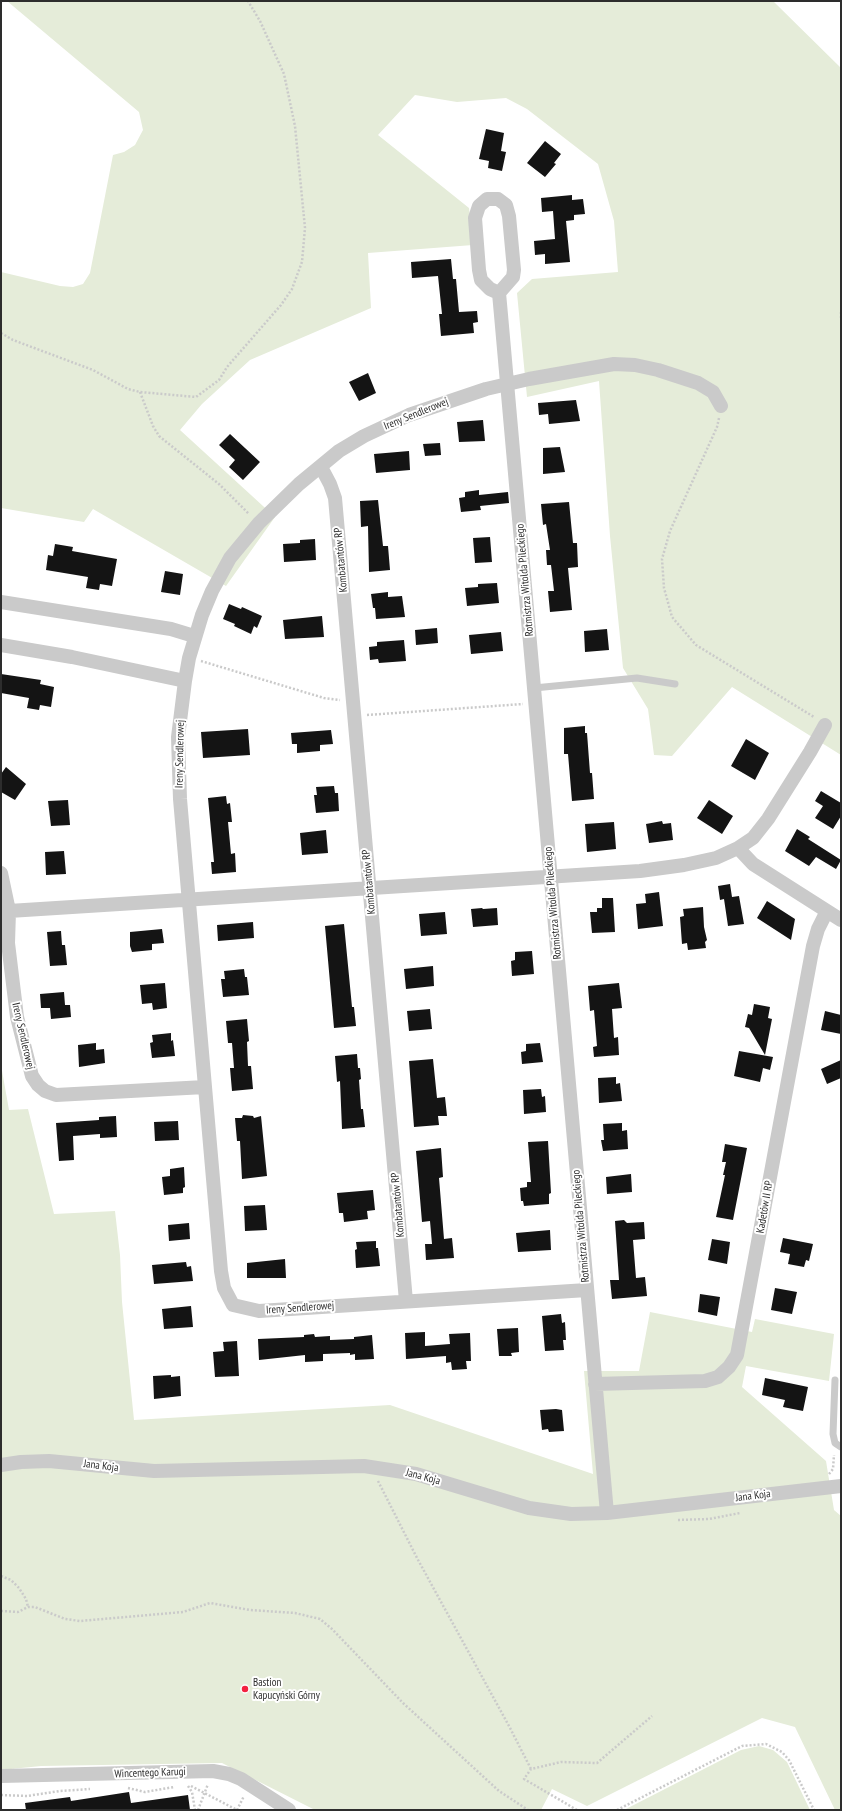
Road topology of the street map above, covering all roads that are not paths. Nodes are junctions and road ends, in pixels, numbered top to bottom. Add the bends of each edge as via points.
1 (499, 293) junction
2 (507, 384) junction
3 (721, 406) road end
4 (321, 467) junction
5 (1, 602) edge
6 (194, 636) junction
7 (1, 645) edge
8 (185, 681) junction
9 (675, 684) dead end
10 (534, 688) junction
11 (826, 725) road end
12 (738, 848) junction
13 (1, 873) edge
14 (551, 877) junction
15 (370, 889) junction
16 (188, 900) junction
17 (8, 911) junction
18 (827, 911) junction
19 (841, 920) edge
20 (205, 1087) junction
21 (587, 1290) junction
22 (406, 1301) junction
23 (835, 1380) dead end
24 (595, 1384) junction
25 (838, 1445) edge
26 (1, 1465) edge
27 (841, 1486) edge
28 (607, 1513) junction
29 (1, 1776) edge
30 (289, 1810) edge

1 - 1 street via 513,277 514,270 509,216 502,202 498,199 487,199 479,206 475,218 479,270 481,280 490,289
1 - 2 street, Rotmistrza Witolda Pileckiego
2 - 3 street, Ireny Sendlerowej via 595,366 635,365 698,383 713,392
2 - 4 street, Ireny Sendlerowej via 409,415 364,436
2 - 10 street, Rotmistrza Witolda Pileckiego
4 - 6 street, Ireny Sendlerowej via 288,494 230,558
4 - 15 street, Kombatantów RP via 335,498
5 - 6 street via 172,630
6 - 8 street, Ireny Sendlerowej
7 - 8 street
8 - 16 street, Ireny Sendlerowej via 178,737 178,769
9 - 10 lane via 637,678
10 - 14 street, Rotmistrza Witolda Pileckiego
11 - 12 street via 768,819 753,838
12 - 14 street via 716,858 684,865 640,871
12 - 18 street via 753,864
13 - 17 street, Ireny Sendlerowej
14 - 15 street
14 - 21 street, Rotmistrza Witolda Pileckiego
15 - 16 street
15 - 22 street, Kombatantów RP
16 - 17 street
16 - 20 street, Ireny Sendlerowej
17 - 20 street, Ireny Sendlerowej via 8,943 17,1017 32,1076 45,1092 56,1095
18 - 19 street
18 - 24 street, Kadetów II RP via 818,929 814,946 737,1354 729,1367 718,1377 706,1381
20 - 22 street, Ireny Sendlerowej via 221,1271 224,1288 233,1305 258,1311
21 - 22 street, Ireny Sendlerowej
21 - 24 street, Rotmistrza Witolda Pileckiego
23 - 25 lane via 833,1426
24 - 28 street, Rotmistrza Witolda Pileckiego
26 - 28 street, Jana Koja via 49,1461 154,1471 364,1466 416,1474 529,1508 571,1514
27 - 28 street, Jana Koja
29 - 30 street, Wincentego Karugi via 210,1771 241,1779

